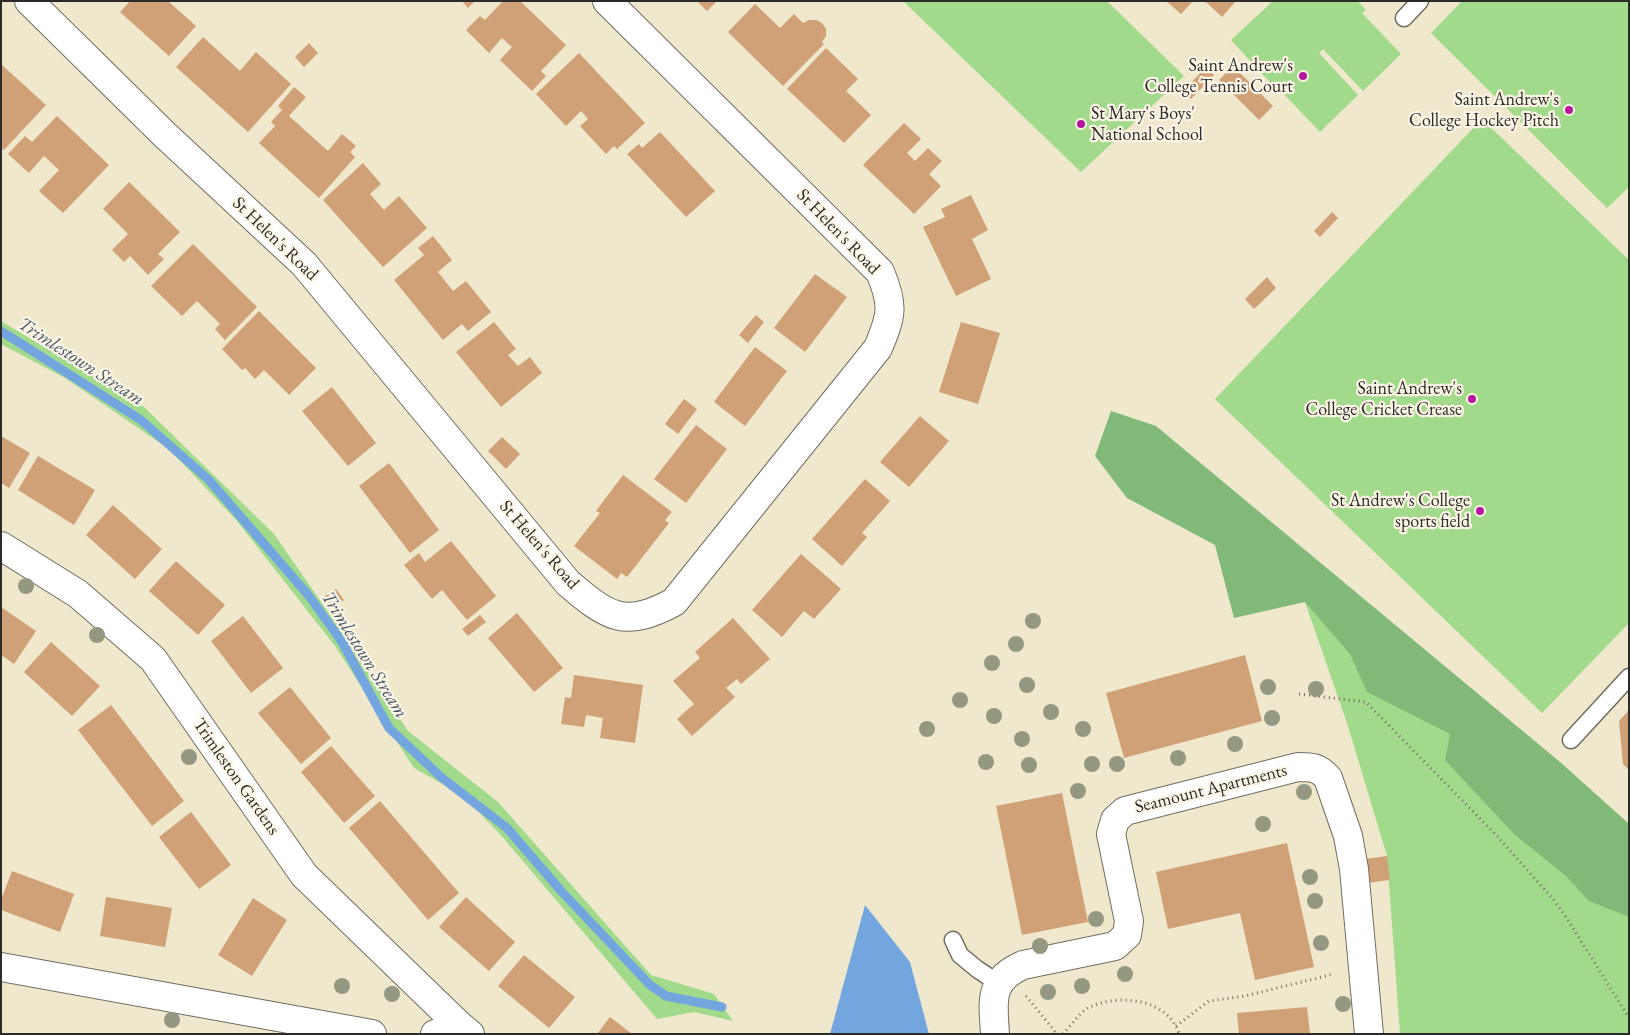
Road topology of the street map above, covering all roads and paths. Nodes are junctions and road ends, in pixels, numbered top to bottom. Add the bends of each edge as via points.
1 (29, 1) edge
2 (607, 1) edge
3 (1420, 1) edge
4 (1404, 18) dead end
5 (1, 546) edge
6 (1629, 677) edge
7 (1299, 694) dead end
8 (1571, 740) dead end
9 (953, 940) dead end
10 (1, 967) edge
11 (1363, 967) junction
12 (1004, 977) junction
13 (1629, 1018) edge
14 (1176, 1026) junction
15 (455, 1031) edge
16 (372, 1034) edge
17 (995, 1034) edge
18 (1057, 1034) edge
19 (1063, 1034) edge
20 (1179, 1034) edge
21 (1369, 1034) edge

1 - 2 street, St Helen's Road via 165,135 304,264 568,583 590,602 615,616 634,618 674,602 878,348 888,324 891,305 880,272
3 - 4 lane
5 - 15 street, Trimleston Gardens via 78,594 152,658 304,875
6 - 8 lane
7 - 13 path via 1366,702 1498,837 1553,899
9 - 12 lane via 960,955 977,970
10 - 16 street
11 - 12 street, Seamount Apartments via 1348,836 1328,778 1321,771 1298,767 1125,811 1115,820 1112,834 1129,921 1127,935 1115,946 1023,965
11 - 14 path via 1245,996 1209,1001
11 - 21 street, Seamount Apartments
12 - 17 street via 993,997
12 - 18 path via 1020,988
14 - 19 path via 1162,1011 1123,999 1104,1002 1086,1010
14 - 20 path

